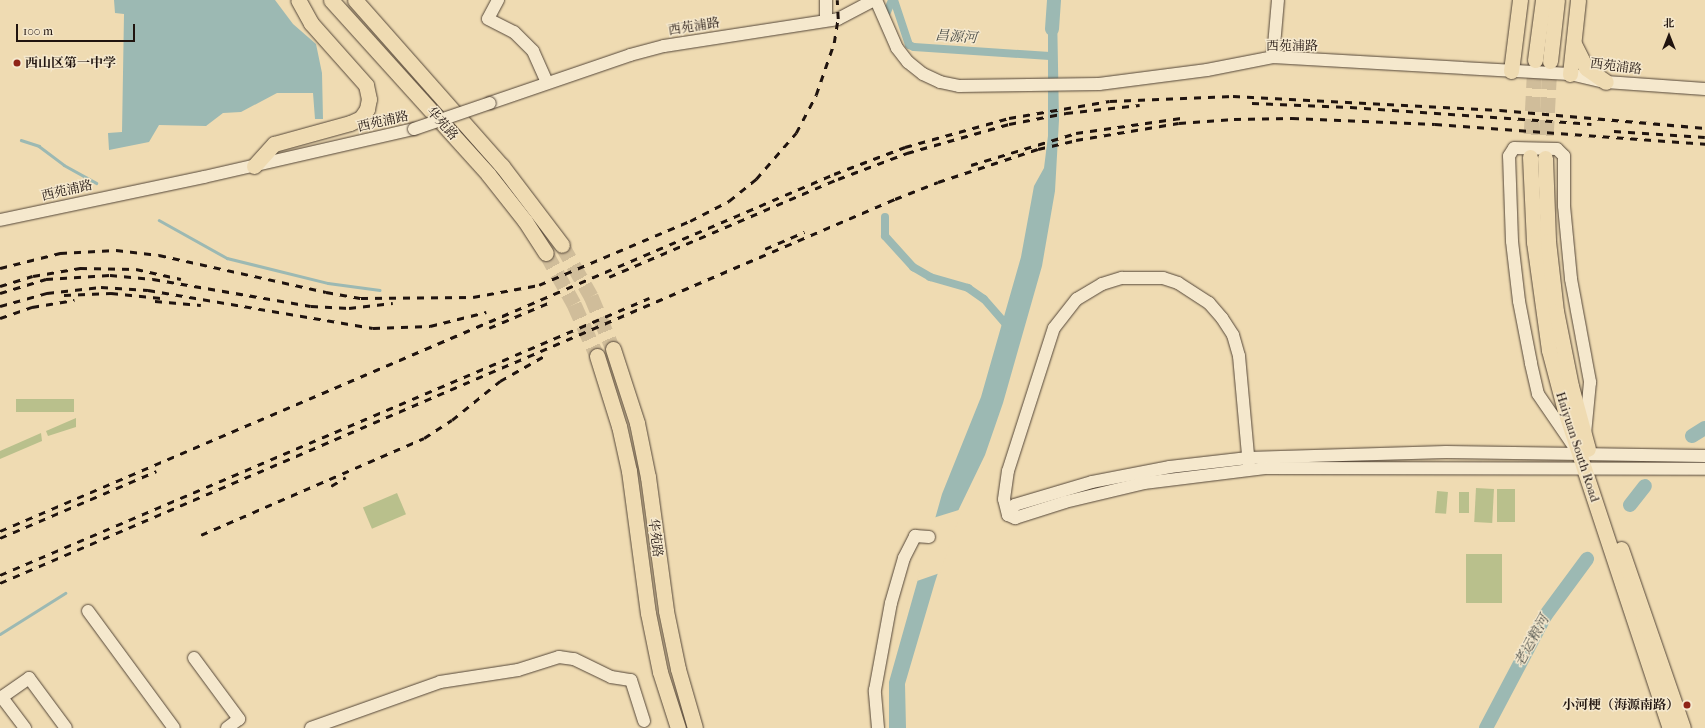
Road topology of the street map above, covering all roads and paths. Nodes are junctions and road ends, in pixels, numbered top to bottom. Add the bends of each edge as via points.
1 (298, 0) edge
2 (331, 0) edge
3 (355, 0) edge
4 (498, 0) edge
5 (826, 0) edge
6 (875, 0) edge
7 (1278, 0) edge
8 (1520, 0) edge
9 (1543, 0) edge
10 (1557, 0) edge
11 (1578, 0) edge
12 (832, 19) junction
13 (1573, 43) junction
14 (1273, 57) junction
15 (1511, 71) junction
16 (1570, 74) junction
17 (547, 82) junction
18 (1606, 82) junction
19 (1705, 89) edge
20 (254, 166) junction
21 (0, 220) edge
22 (562, 245) tunnel mouth
23 (546, 253) tunnel mouth
24 (613, 349) tunnel mouth
25 (596, 356) tunnel mouth
26 (1584, 439) junction
27 (1705, 456) edge
28 (1587, 462) junction
29 (1249, 464) junction
30 (1705, 469) edge
31 (929, 537) dead end
32 (88, 611) dead end
33 (194, 658) dead end
34 (644, 721) dead end
35 (25, 728) edge
36 (66, 728) edge
37 (174, 728) edge
38 (227, 728) edge
39 (312, 728) edge
40 (678, 728) edge
41 (695, 728) edge
42 (878, 728) edge
43 (1670, 728) edge
44 (1683, 728) edge

1 - 20 main road via 311,23 366,85 369,99 367,109 361,118 350,123 274,144
2 - 23 main road, 华苑路 via 488,174 525,221
3 - 22 main road, 华苑路 via 502,166
4 - 17 street via 488,18 514,32 533,51
5 - 12 street
6 - 12 street, 西苑浦路
6 - 14 street, 西苑浦路 via 897,48 923,74 940,82 959,86 1066,86 1206,70
7 - 14 street
8 - 15 main road
9 - 10 main road via 1543,60
11 - 13 main road
12 - 17 street, 西苑浦路 via 664,46 630,54
13 - 16 main road
13 - 18 main road via 1586,68
14 - 15 street, 西苑浦路
15 - 16 street, 西苑浦路
16 - 18 street, 西苑浦路
17 - 20 street, 西苑浦路, bridge via 414,129
18 - 19 street, 西苑浦路
20 - 21 street, 西苑浦路
24 - 41 main road, 华苑路 via 636,423 648,477 666,612 678,669
25 - 40 main road, 华苑路 via 619,426 629,471 648,613 660,672
26 - 28 main road, Haiyuan South Road
26 - 28 main road, Haiyuan South Road via 1556,311 1538,158 1533,235 1542,308 1556,380
26 - 28 street via 1590,382 1571,279 1564,206 1564,156 1557,149 1514,148 1509,156 1512,241 1519,301 1538,394
27 - 28 street
28 - 29 street via 1446,452
28 - 30 street
28 - 43 main road, Haiyuan South Road
28 - 44 main road, Haiyuan South Road
29 - 29 street via 1170,467 1092,482 1016,505 1008,515 1004,499 1008,471 1054,328 1077,299 1102,284 1122,278 1163,278 1178,283 1209,303 1222,318 1233,335 1239,356
31 - 42 street via 915,536 904,558 891,604 875,690
32 - 37 street
33 - 38 street via 239,719
34 - 39 street via 631,680 611,677 574,659 559,657 518,670 440,682
35 - 36 street via 2,697 29,678

